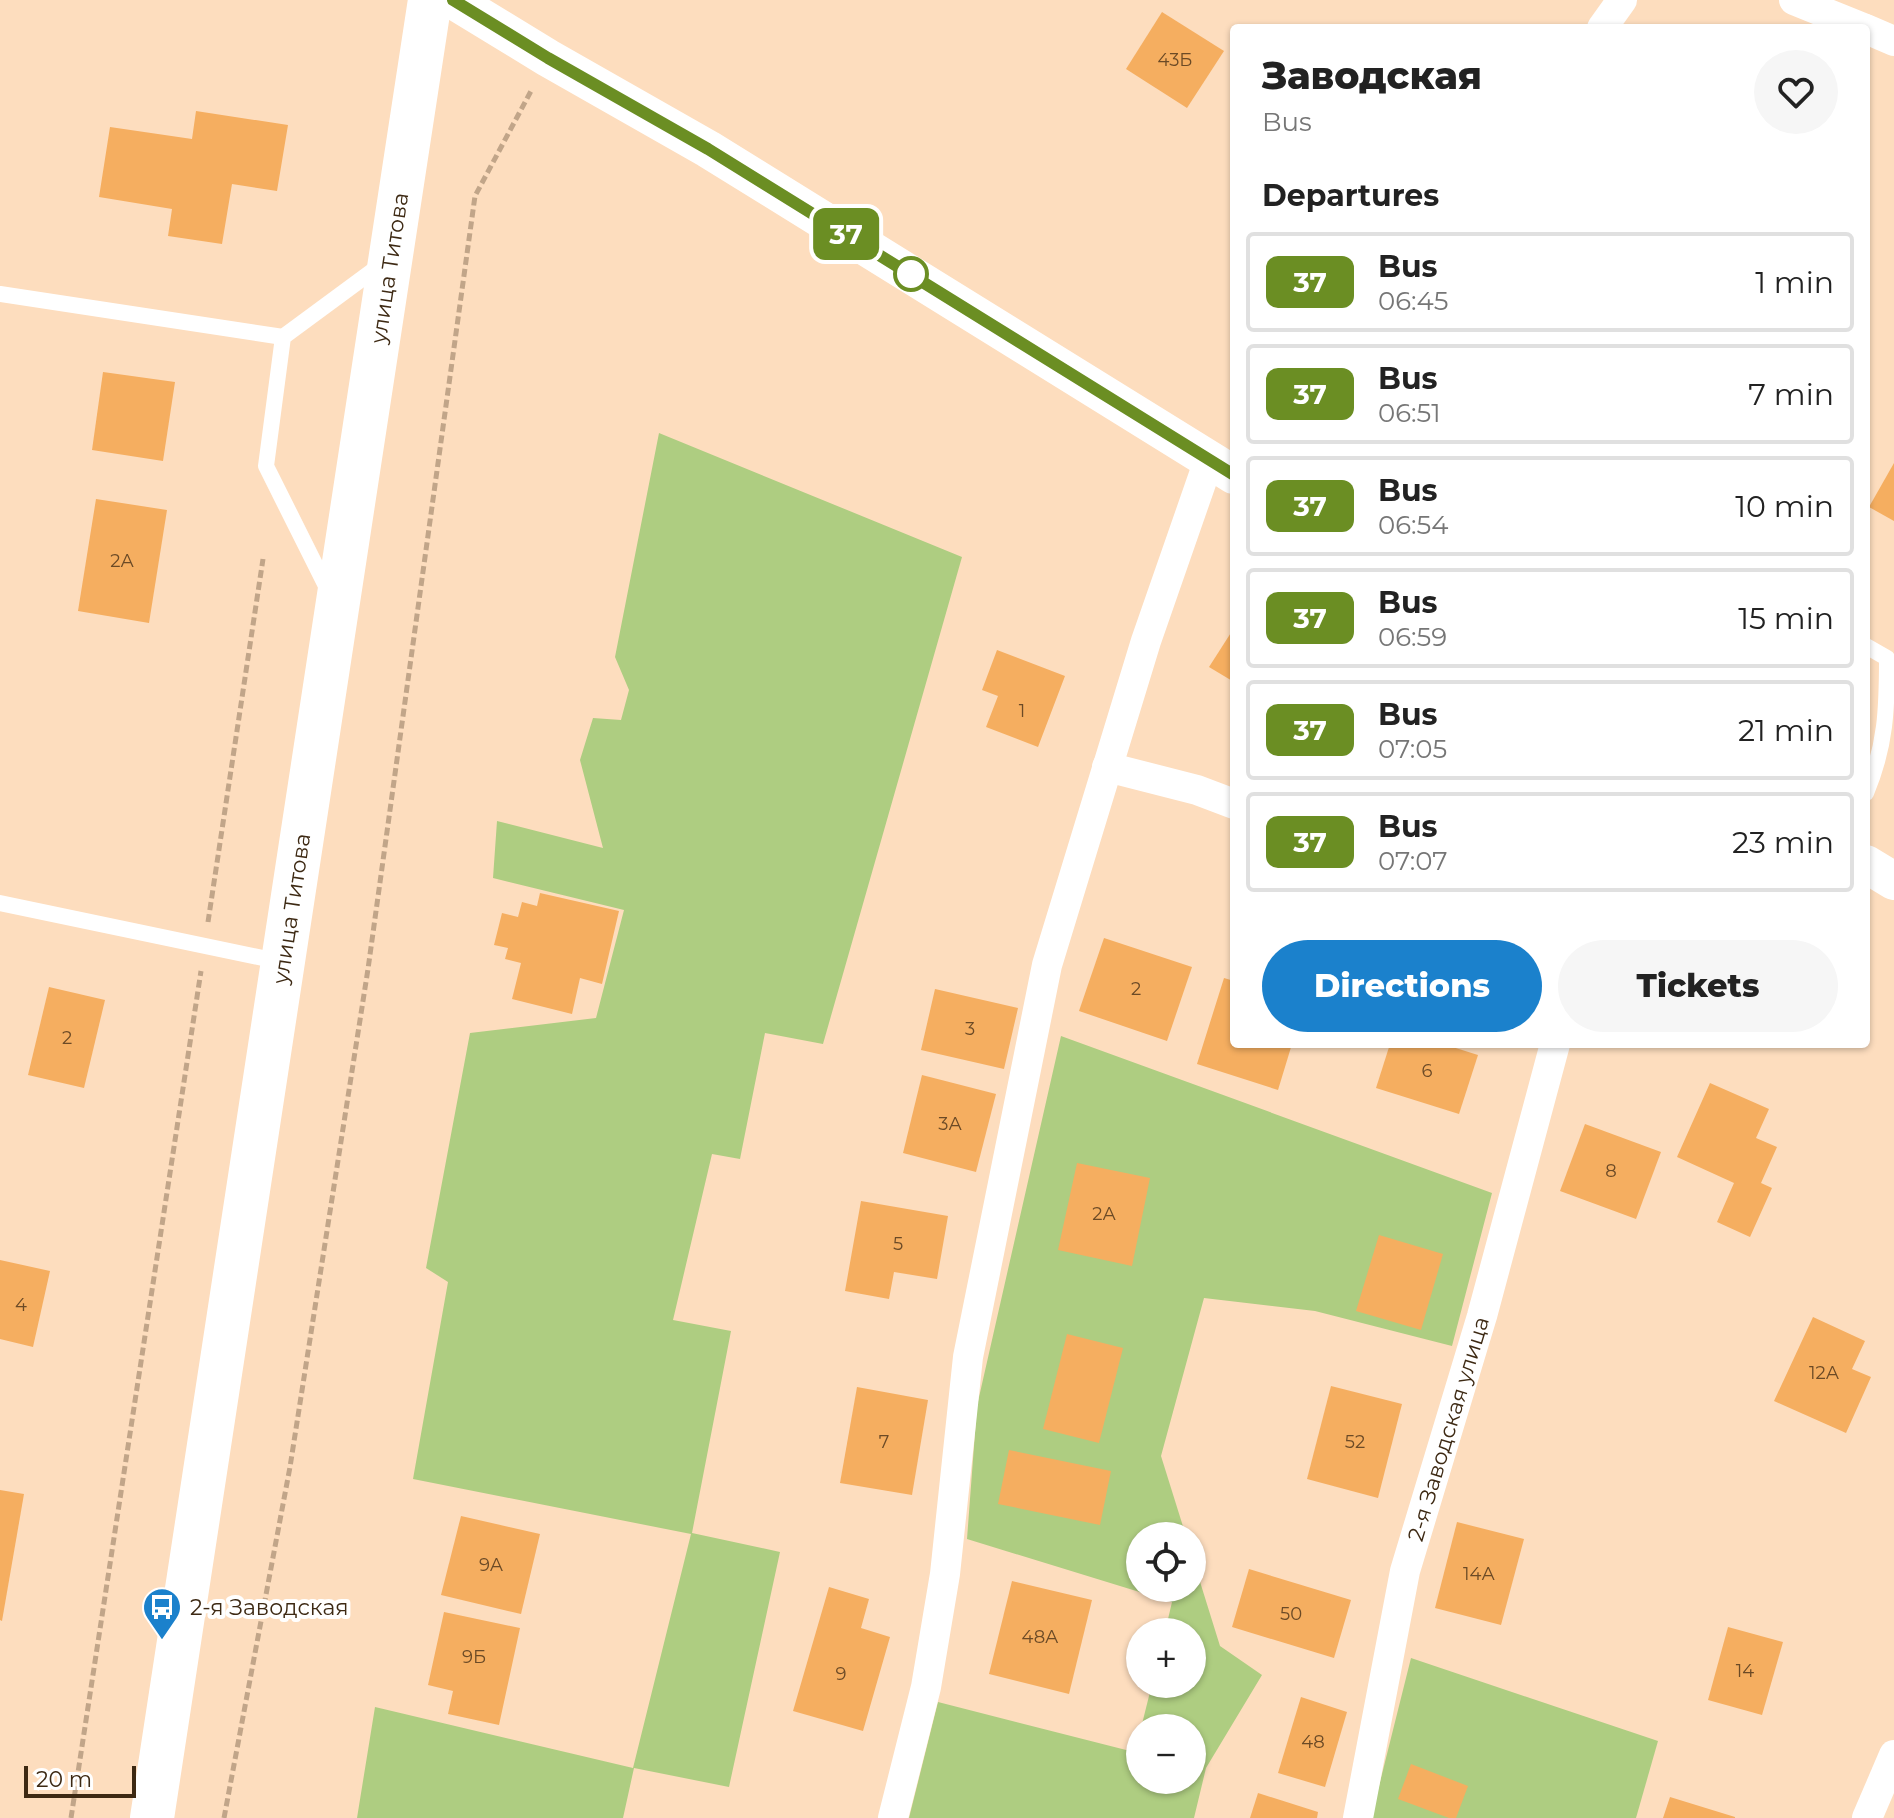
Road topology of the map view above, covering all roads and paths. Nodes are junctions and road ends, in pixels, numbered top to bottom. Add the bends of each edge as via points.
1 (430, 0) edge
2 (453, 0) edge
3 (1622, 0) edge
4 (1794, 0) edge
5 (1605, 24) edge
6 (1852, 24) edge
7 (1870, 31) edge
8 (1894, 41) edge
9 (548, 58) junction
10 (390, 258) junction
11 (0, 294) edge
12 (283, 337) junction
13 (1222, 467) edge
14 (263, 559) dead end
15 (337, 609) junction
16 (1870, 648) edge
17 (1107, 767) junction
18 (1870, 783) edge
19 (1230, 802) edge
20 (1870, 866) edge
21 (1894, 881) edge
22 (0, 903) edge
23 (207, 931) dead end
24 (202, 962) dead end
25 (283, 963) junction
26 (1554, 1048) edge
27 (1894, 1755) edge
28 (71, 1818) edge
29 (152, 1818) edge
30 (224, 1818) edge
31 (893, 1818) edge
32 (1358, 1818) edge
33 (1867, 1818) edge

1 - 10 main road, улица Титова
2 - 9 street
3 - 5 street
4 - 6 street
7 - 8 street
9 - 13 street via 708,149
9 - 30 path via 475,196 366,985 290,1467
10 - 12 lane
10 - 15 main road, улица Титова
11 - 12 lane
12 - 15 lane via 266,466
13 - 17 street via 1146,641
14 - 23 path
15 - 25 main road, улица Титова
16 - 18 lane via 1887,658 1887,718
17 - 19 street
17 - 31 street via 1040,996 968,1357 945,1574 926,1687
20 - 21 street
22 - 25 lane
24 - 28 path
25 - 29 main road, улица Титова
26 - 32 street, 2-я Заводская улица via 1482,1316 1405,1571
27 - 33 street

